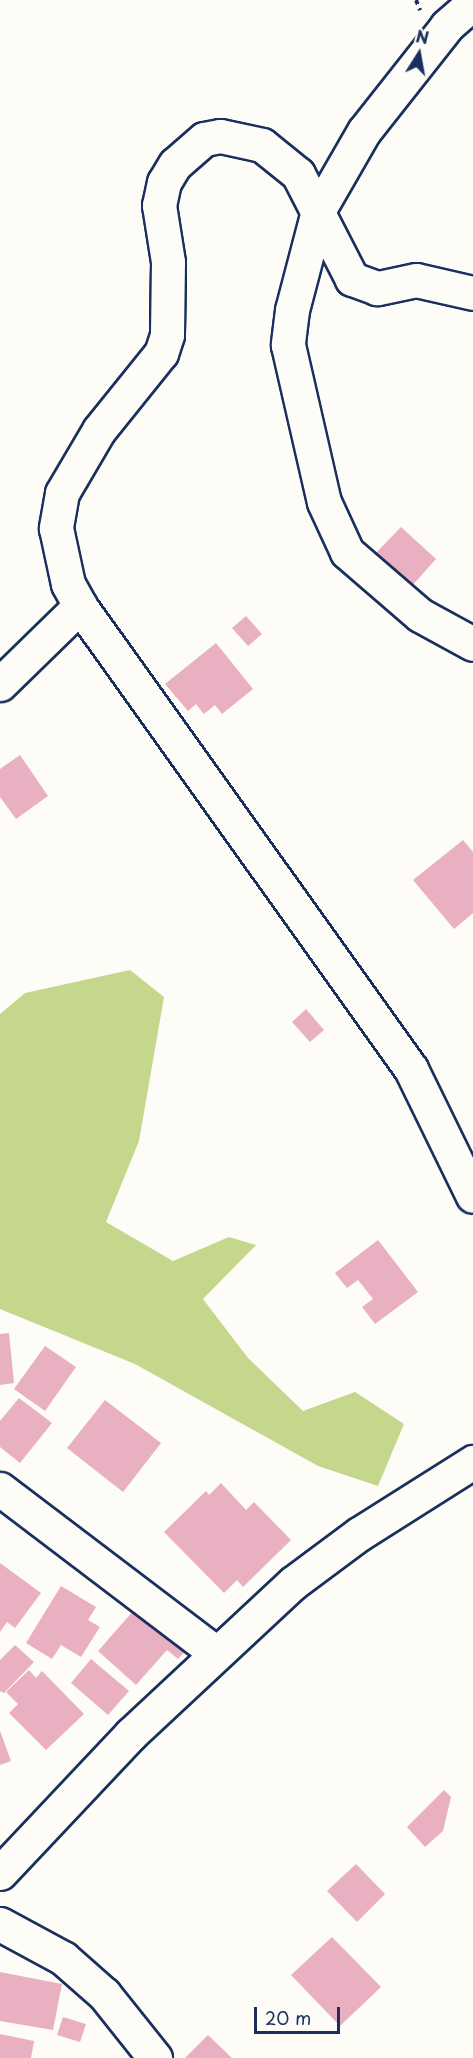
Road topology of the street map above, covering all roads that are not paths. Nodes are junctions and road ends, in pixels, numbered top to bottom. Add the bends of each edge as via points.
1 (473, 3) edge
2 (318, 211) junction
3 (473, 293) edge
4 (80, 606) junction
5 (473, 644) edge
6 (0, 684) edge
7 (473, 1196) edge
8 (473, 1462) edge
9 (0, 1489) edge
10 (216, 1653) junction
11 (0, 1874) edge
12 (0, 1924) edge
13 (154, 2058) edge

1 - 2 street via 447,26 364,130
2 - 3 street via 352,279 377,288 416,280
2 - 4 street via 298,174 262,145 246,140 220,136 204,139 175,164 164,182 159,205 168,262 167,335 161,353 106,420 62,493 57,538 68,584
2 - 5 street via 292,310 288,345 324,502 347,552 379,585 420,615
4 - 6 street
4 - 7 street via 411,1069
8 - 10 street via 358,1534 293,1583
9 - 10 street
10 - 11 street via 69,1797
12 - 13 street via 63,1958 104,1994

